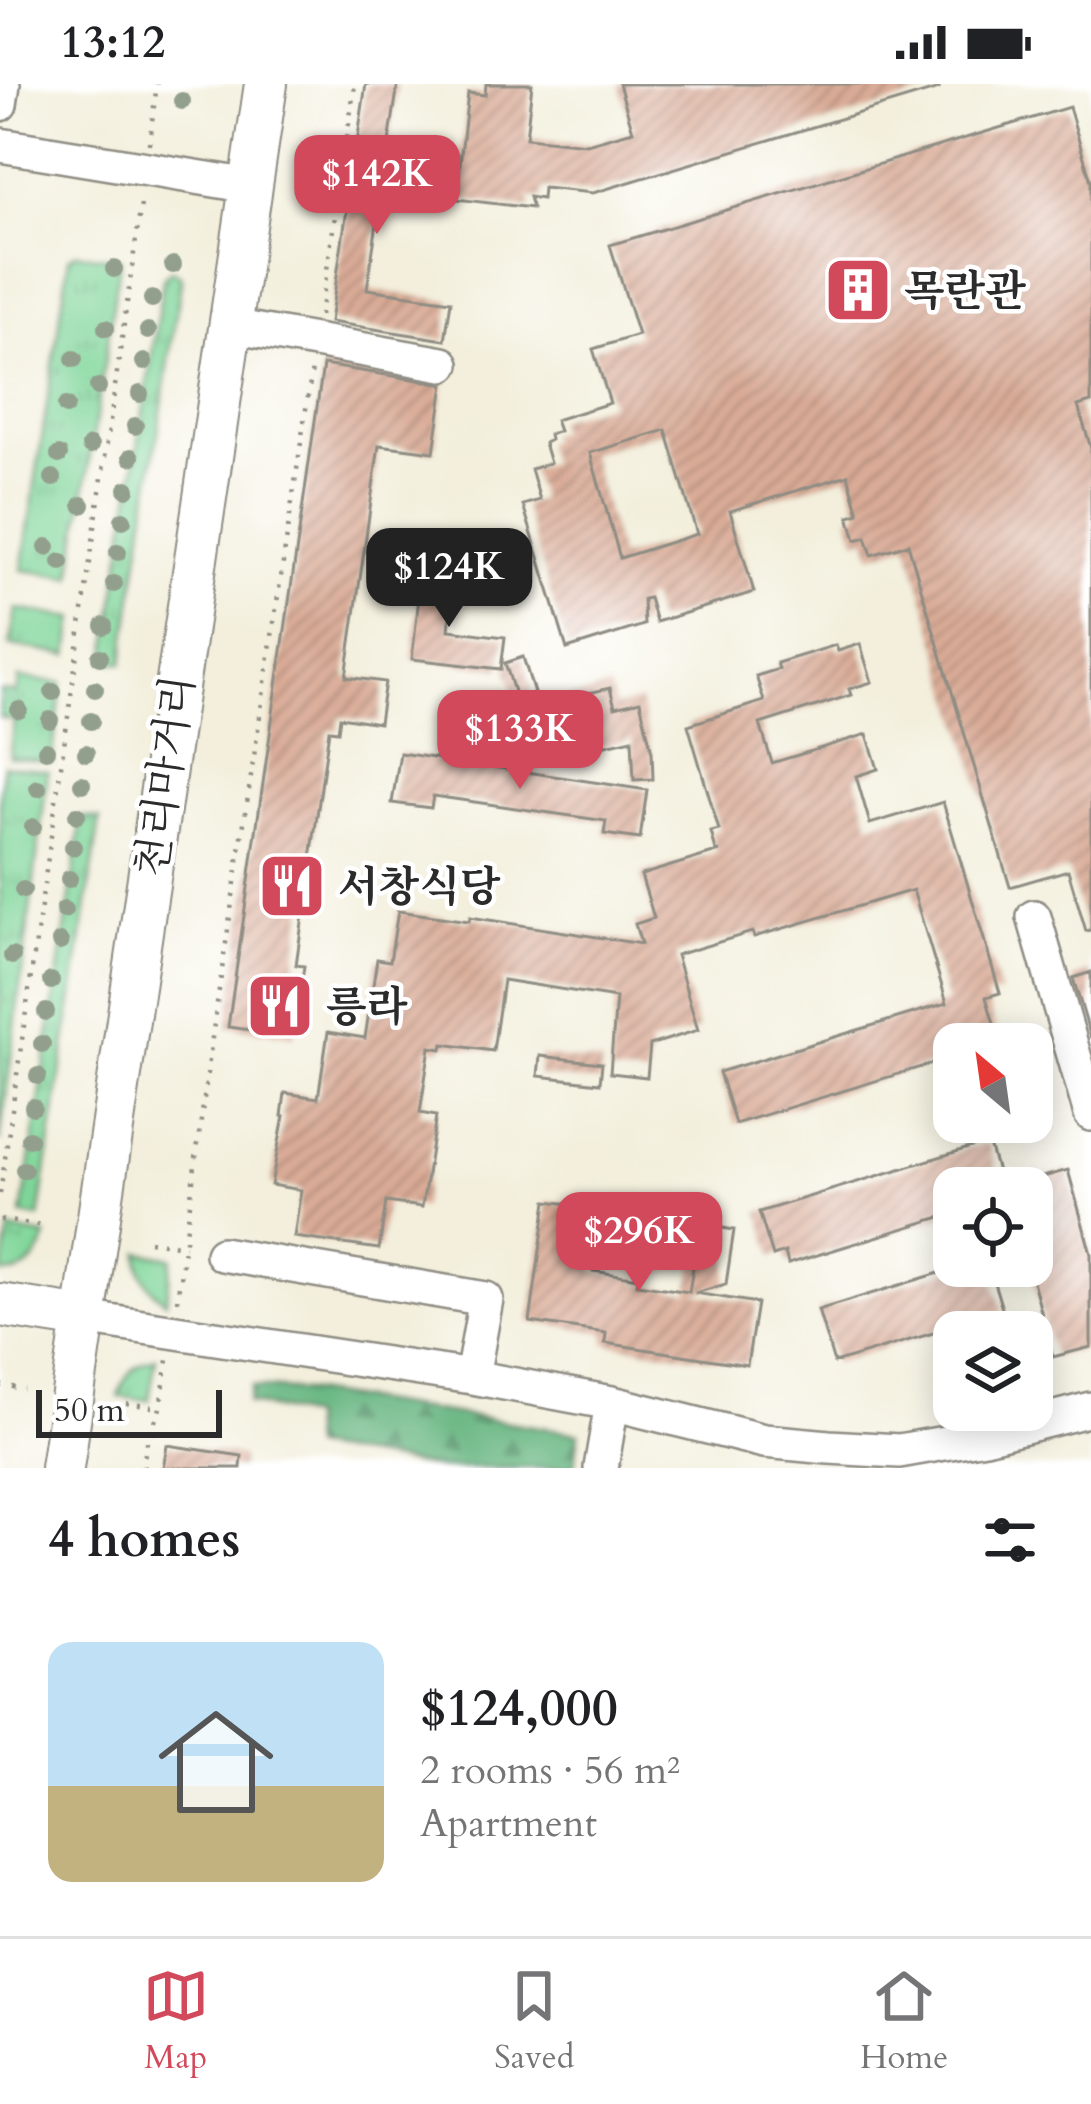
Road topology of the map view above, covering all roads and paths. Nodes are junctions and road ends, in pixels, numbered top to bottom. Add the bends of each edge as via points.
1 (3, 84) edge
2 (157, 84) edge
3 (266, 84) edge
4 (355, 84) edge
5 (0, 104) edge
6 (0, 145) edge
7 (146, 169) junction
8 (251, 186) junction
9 (231, 326) junction
10 (316, 343) junction
11 (443, 364) dead end
12 (1034, 917) dead end
13 (1091, 1114) edge
14 (0, 1194) edge
15 (0, 1220) edge
16 (47, 1226) dead end
17 (149, 1241) dead end
18 (184, 1246) junction
19 (222, 1254) dead end
20 (0, 1306) edge
21 (84, 1318) junction
22 (172, 1333) junction
23 (472, 1377) junction
24 (0, 1385) edge
25 (24, 1389) dead end
26 (126, 1403) dead end
27 (611, 1403) junction
28 (160, 1408) junction
29 (1088, 1419) edge
30 (762, 1454) edge
31 (62, 1468) edge
32 (142, 1468) edge
33 (602, 1468) edge

1 - 5 street
2 - 7 path
3 - 8 main road, 천리마거리
4 - 10 path
6 - 7 street
7 - 8 street
7 - 14 path
8 - 9 main road, 천리마거리
9 - 10 street
9 - 21 main road, 천리마거리
10 - 11 street
10 - 18 path
12 - 13 street
15 - 16 path
17 - 18 path
18 - 22 path
19 - 23 street via 486,1299
20 - 21 main road
21 - 22 street
21 - 31 main road, 천리마거리
22 - 23 street
22 - 28 path
23 - 27 street
24 - 25 path
26 - 28 path
27 - 30 street
27 - 33 street
28 - 32 path
29 - 30 street via 898,1451

